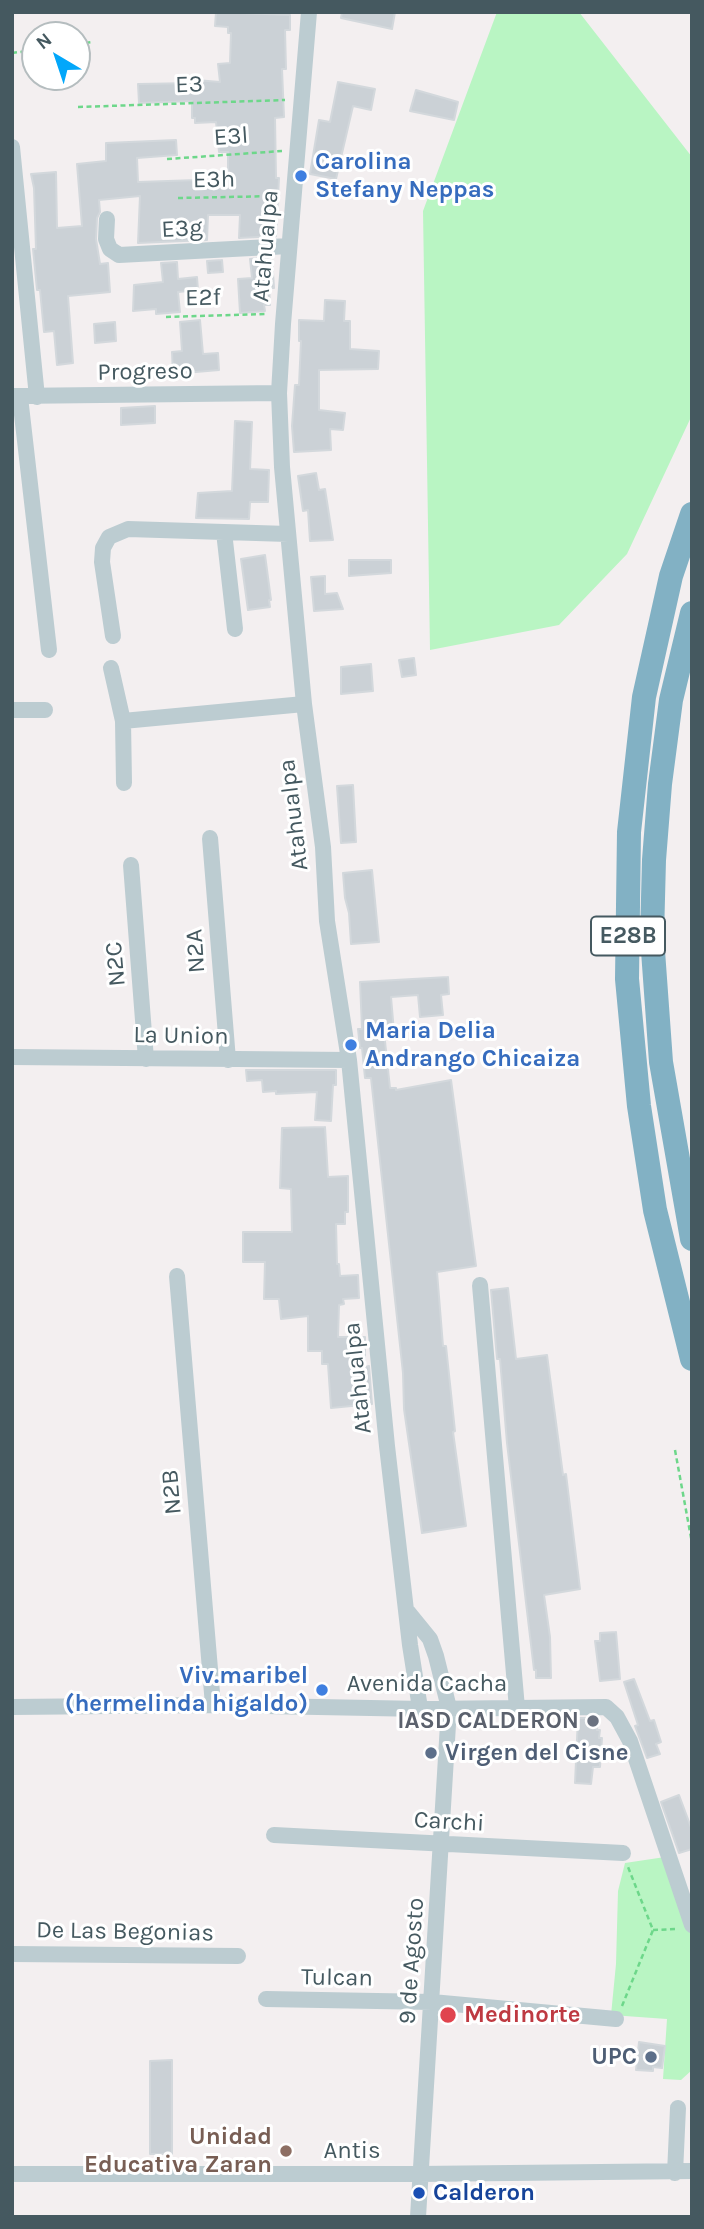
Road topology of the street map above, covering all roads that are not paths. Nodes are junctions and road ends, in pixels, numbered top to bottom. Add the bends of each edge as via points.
1 (309, 12) edge
2 (12, 147) edge
3 (107, 219) dead end
4 (289, 246) junction
5 (279, 393) junction
6 (16, 397) edge
7 (37, 397) junction
8 (692, 514) edge
9 (224, 532) junction
10 (288, 534) junction
11 (692, 613) edge
12 (235, 629) dead end
13 (113, 636) dead end
14 (49, 650) dead end
15 (111, 668) dead end
16 (304, 704) junction
17 (12, 710) edge
18 (45, 710) dead end
19 (123, 721) junction
20 (124, 783) dead end
21 (210, 838) dead end
22 (131, 865) dead end
23 (12, 1057) edge
24 (146, 1059) junction
25 (228, 1060) junction
26 (349, 1060) junction
27 (692, 1239) edge
28 (177, 1276) dead end
29 (480, 1285) dead end
30 (692, 1359) edge
31 (406, 1610) junction
32 (213, 1705) junction
33 (12, 1707) edge
34 (517, 1707) junction
35 (421, 1708) junction
36 (449, 1708) junction
37 (274, 1836) dead end
38 (442, 1845) junction
39 (623, 1853) road end
40 (685, 1927) edge
41 (12, 1954) edge
42 (238, 1956) dead end
43 (266, 1999) dead end
44 (432, 2002) junction
45 (616, 2019) road end
46 (678, 2108) dead end
47 (684, 2172) edge
48 (12, 2174) edge
49 (419, 2174) junction
50 (418, 2217) edge

1 - 4 street, Atahualpa
2 - 7 street
3 - 4 street, E3g via 106,239 119,256
4 - 5 street, Atahualpa
5 - 7 street, Progreso
5 - 10 street, Atahualpa
6 - 7 street, Progreso
6 - 14 street
8 - 30 highway, E28B via 671,576 644,697 629,832 627,979 655,1210
9 - 10 street
9 - 12 street
9 - 13 street via 128,529 109,537 102,562
10 - 16 street, Atahualpa
11 - 27 highway, E28B via 671,700 660,784 652,937 661,1062
15 - 19 street
16 - 19 street
16 - 26 street, Atahualpa via 323,847 327,921
17 - 18 street
19 - 20 street
21 - 25 street, N2A
22 - 24 street, N2C
23 - 24 street, La Union
24 - 25 street, La Union
25 - 26 street, La Union
26 - 31 street, Atahualpa
28 - 32 street, N2B
29 - 34 street
31 - 35 street, Atahualpa
31 - 36 street via 430,1639
32 - 33 street, Avenida Cacha
32 - 35 street, Avenida Cacha
34 - 36 street, Avenida Cacha
34 - 40 street, Avenida Cacha via 603,1707 617,1717 630,1741
35 - 36 street, Avenida Cacha
36 - 38 street, 9 de Agosto
37 - 38 street, Carchi
38 - 39 street, Carchi
38 - 44 street, 9 de Agosto
41 - 42 street, De Las Begonias
43 - 44 street, Tulcan
44 - 45 street, Tulcan
44 - 49 street, 9 de Agosto
46 - 47 street
47 - 49 street, Antis
48 - 49 street, Antis
49 - 50 street, 9 de Agosto

